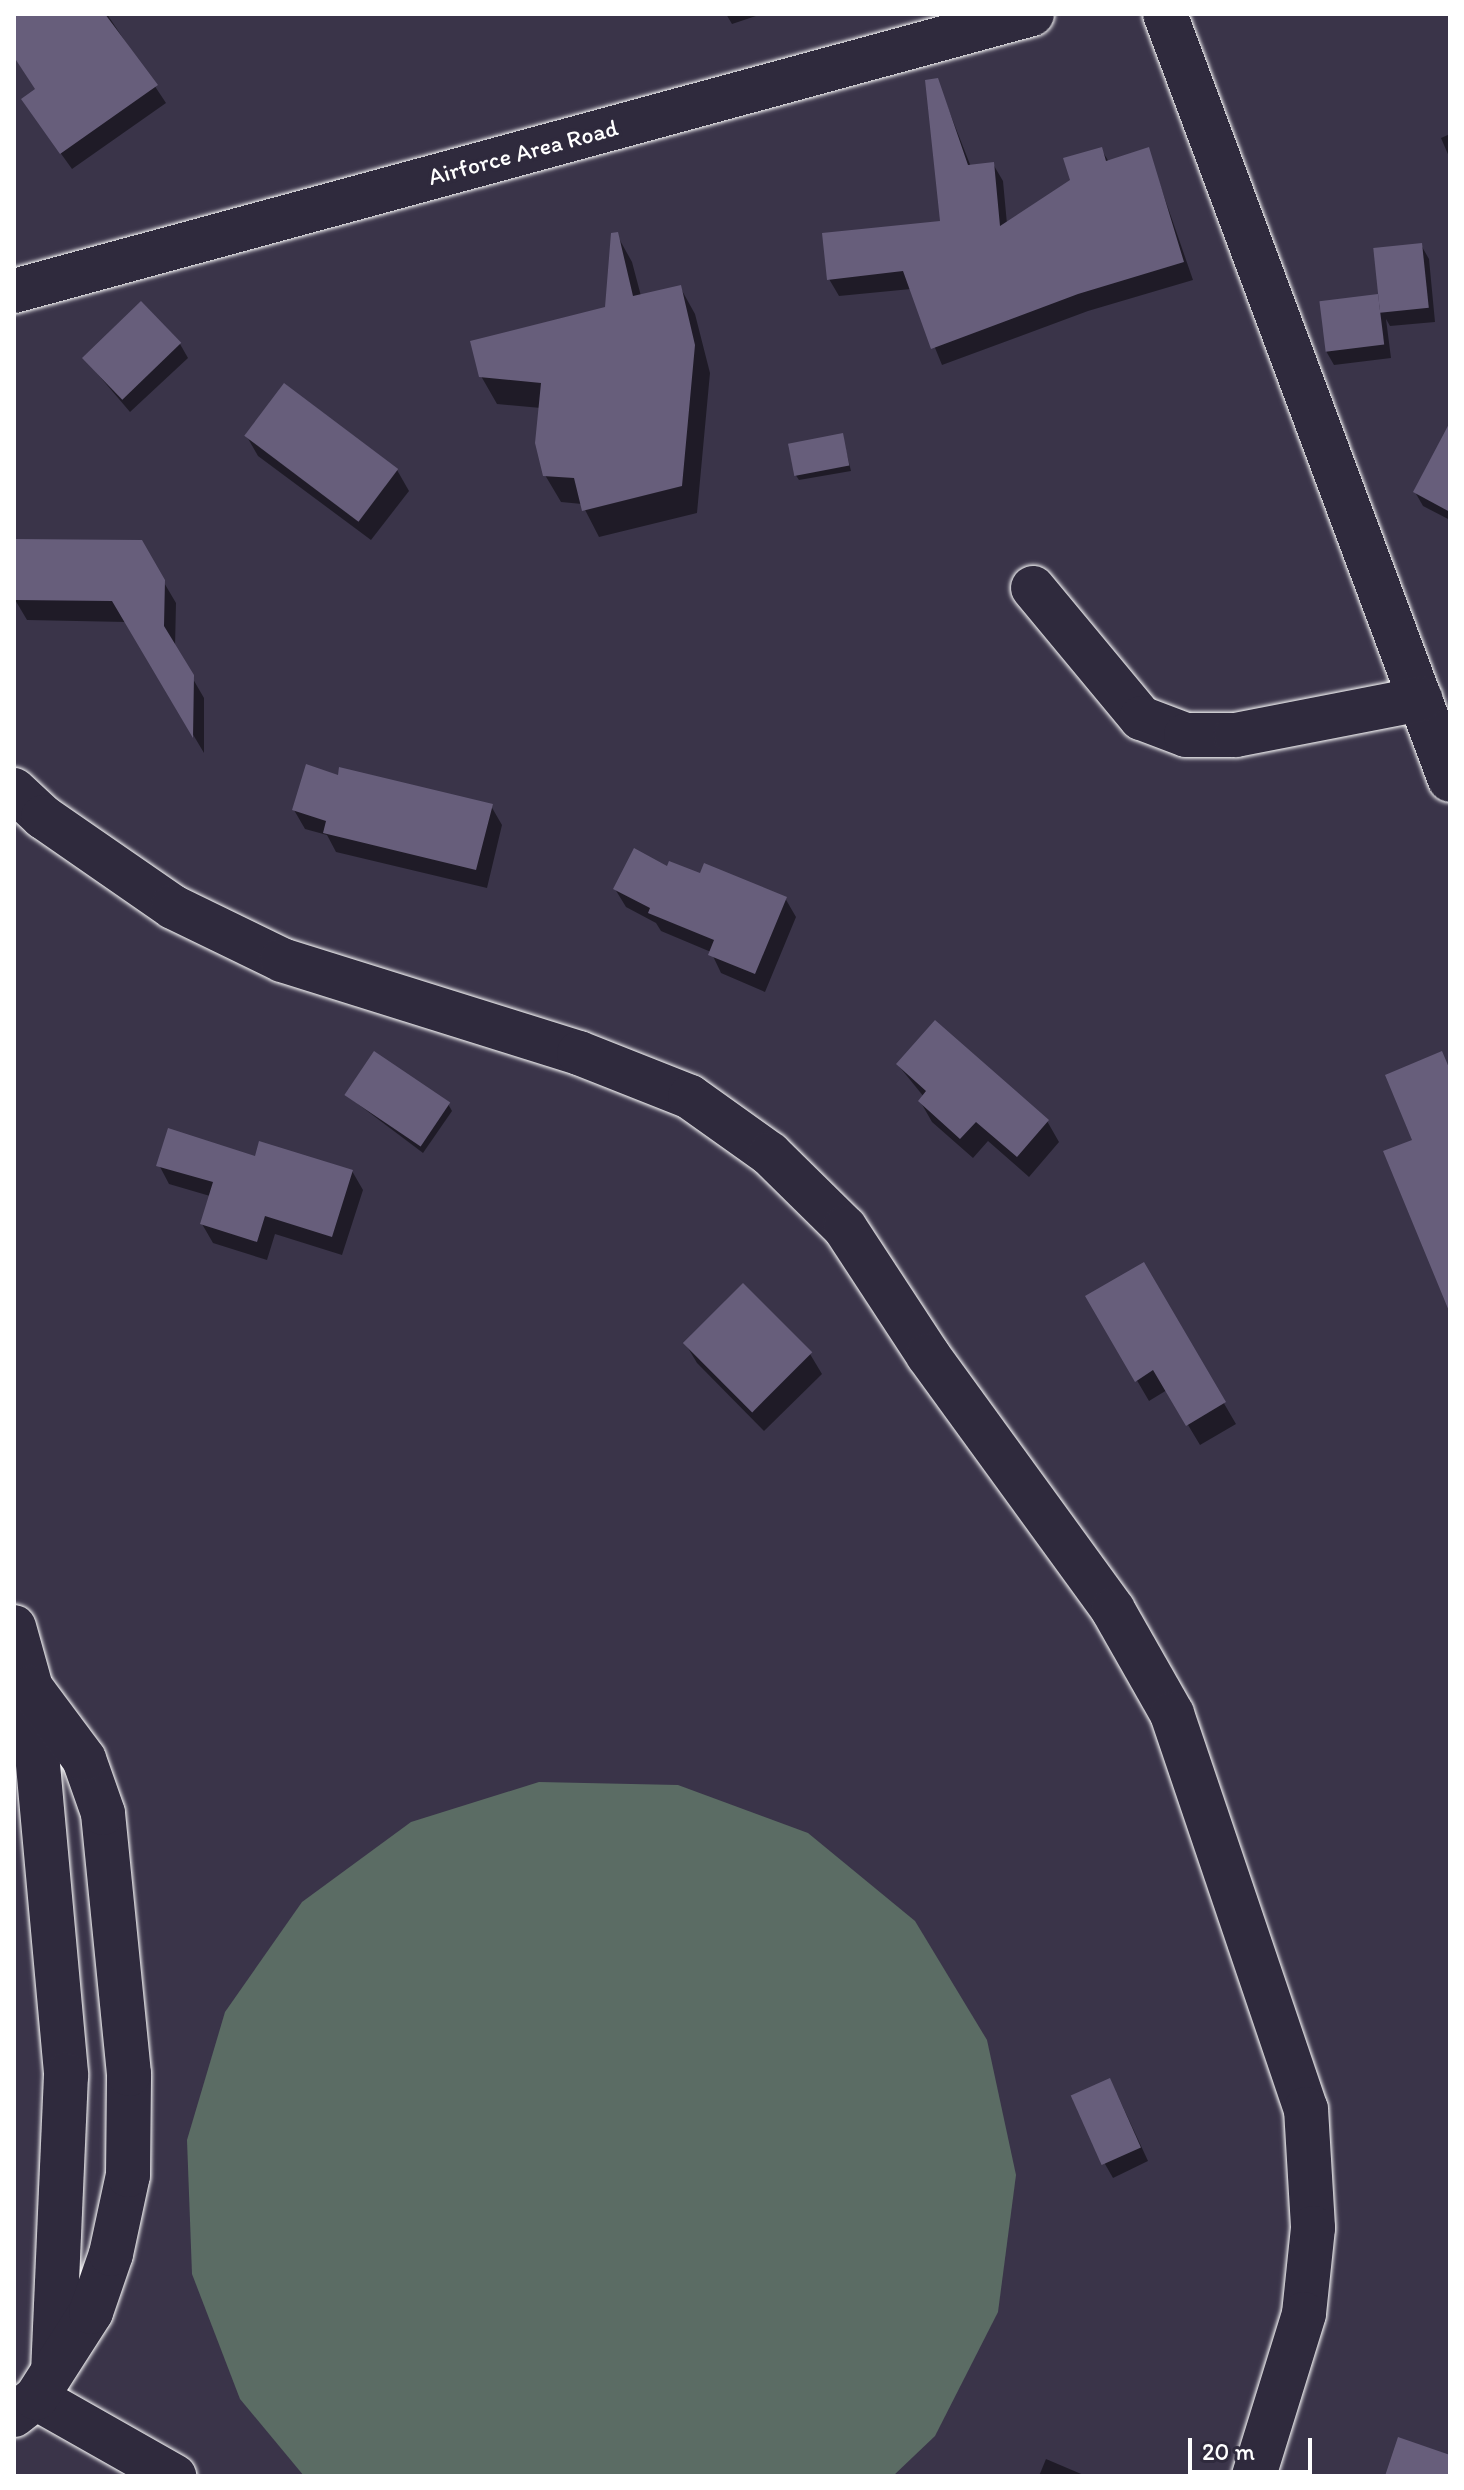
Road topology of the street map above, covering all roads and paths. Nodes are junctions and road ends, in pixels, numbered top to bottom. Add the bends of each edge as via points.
1 (1032, 14) edge
2 (1165, 14) edge
3 (14, 291) edge
4 (1033, 588) dead end
5 (1421, 699) junction
6 (1450, 780) edge
7 (14, 790) edge
8 (14, 1627) edge
9 (31, 1688) junction
10 (34, 2393) edge
11 (174, 2476) edge
12 (1254, 2476) edge

1 - 3 street, Airforce Area Road
2 - 5 street
4 - 5 street via 1141,718 1186,735 1236,735
5 - 6 street
7 - 12 street via 43,817 173,907 282,960 579,1053 690,1097 770,1154 845,1228 928,1355 1113,1610 1172,1714 1306,2109 1313,2228 1304,2314
8 - 9 street
9 - 10 street via 66,2075
9 - 10 street via 84,1759 103,1813 129,2074 128,2175 111,2254 91,2312
10 - 11 street

